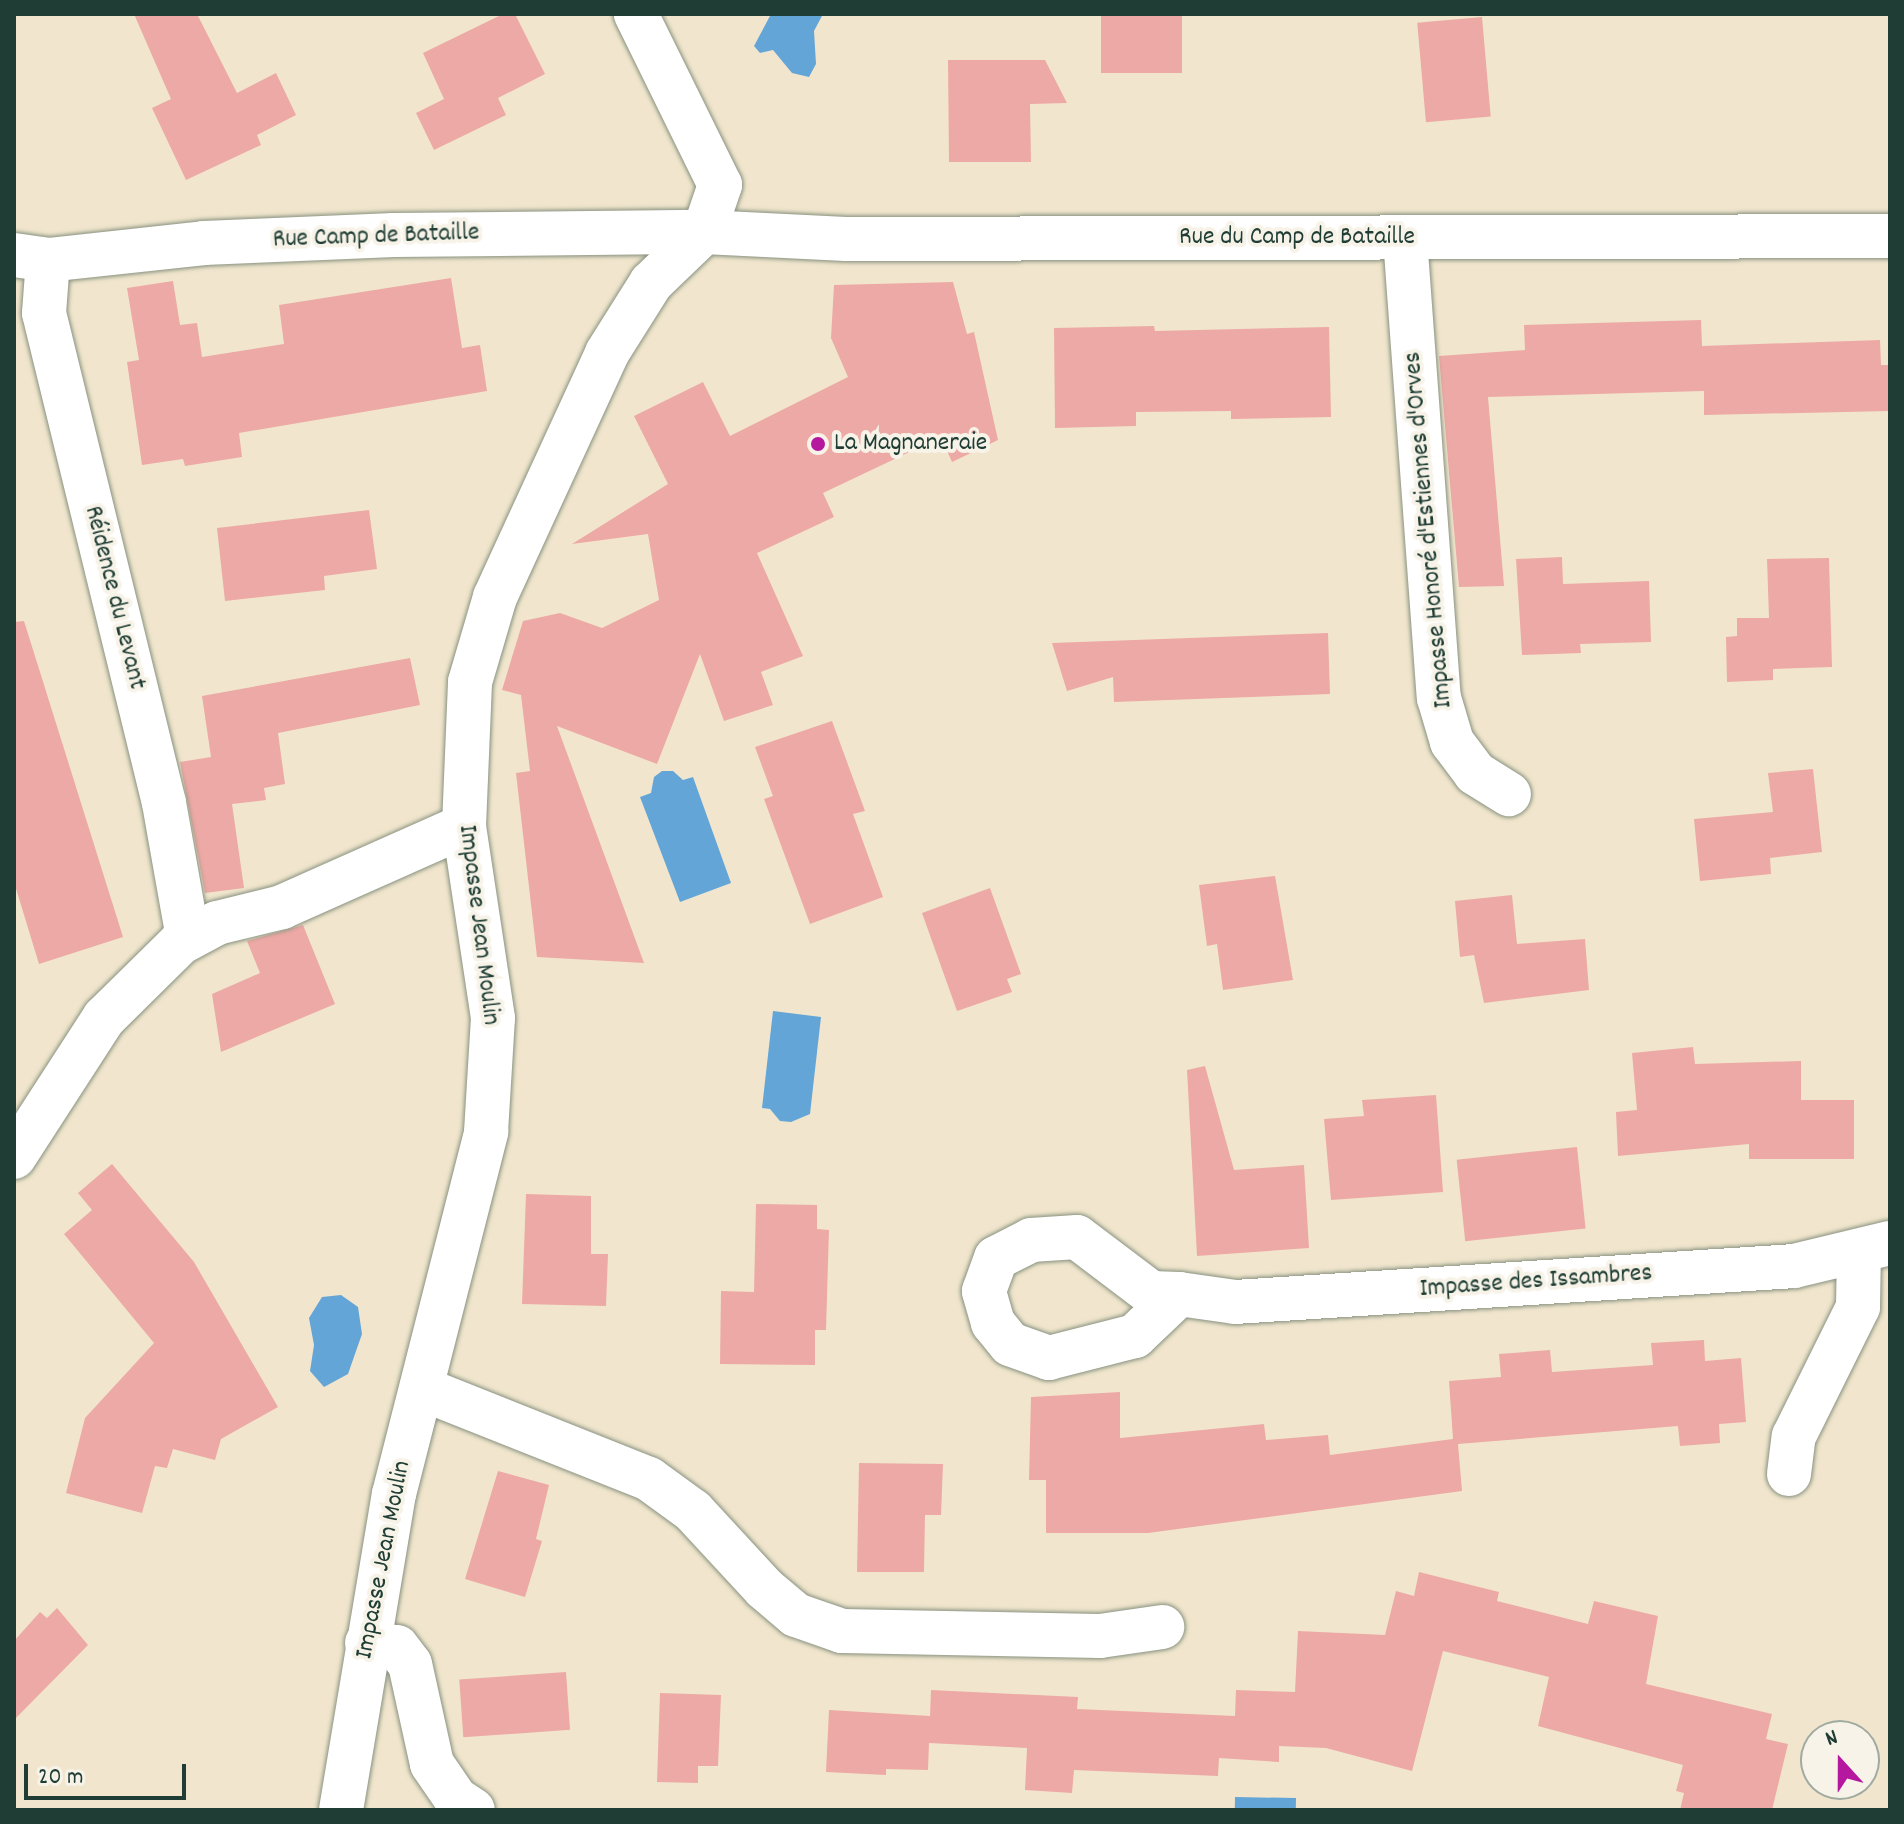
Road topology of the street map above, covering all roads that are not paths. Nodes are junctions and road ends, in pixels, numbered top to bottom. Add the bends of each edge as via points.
1 (636, 14) edge
2 (704, 232) junction
3 (1890, 236) edge
4 (1405, 238) junction
5 (31, 258) edge
6 (14, 321) edge
7 (1509, 794) dead end
8 (464, 826) junction
9 (188, 938) junction
10 (14, 1157) edge
11 (1875, 1247) edge
12 (1179, 1294) dead end
13 (423, 1389) junction
14 (1789, 1474) dead end
15 (1162, 1627) dead end
16 (367, 1643) junction
17 (341, 1810) edge
18 (473, 1810) edge

1 - 2 street via 720,185
2 - 4 street, Rue du Camp de Bataille via 846,239
2 - 5 street, Rue Camp de Bataille via 204,243
2 - 8 street, Impasse Jean Moulin via 651,283 607,353 495,597 470,682
3 - 4 street, Rue du Camp de Bataille
4 - 7 street, Impasse Honoré d'Estiennes d'Orves via 1439,698 1452,742 1475,773
5 - 6 street
5 - 9 street, Réidence du Levant via 151,746
8 - 9 street via 282,907 217,923
8 - 13 street, Impasse Jean Moulin via 493,1018 490,1087 486,1132
9 - 10 street via 146,972 104,1018
11 - 12 street, Impasse des Issambres via 1794,1266 1235,1302
11 - 14 street via 1858,1307 1794,1436
13 - 15 street via 649,1479 693,1511 796,1615 842,1631 1100,1636
13 - 16 street, Impasse Jean Moulin via 394,1494
16 - 17 street, Impasse Jean Moulin
16 - 18 street via 397,1647 410,1664 432,1764 456,1799

